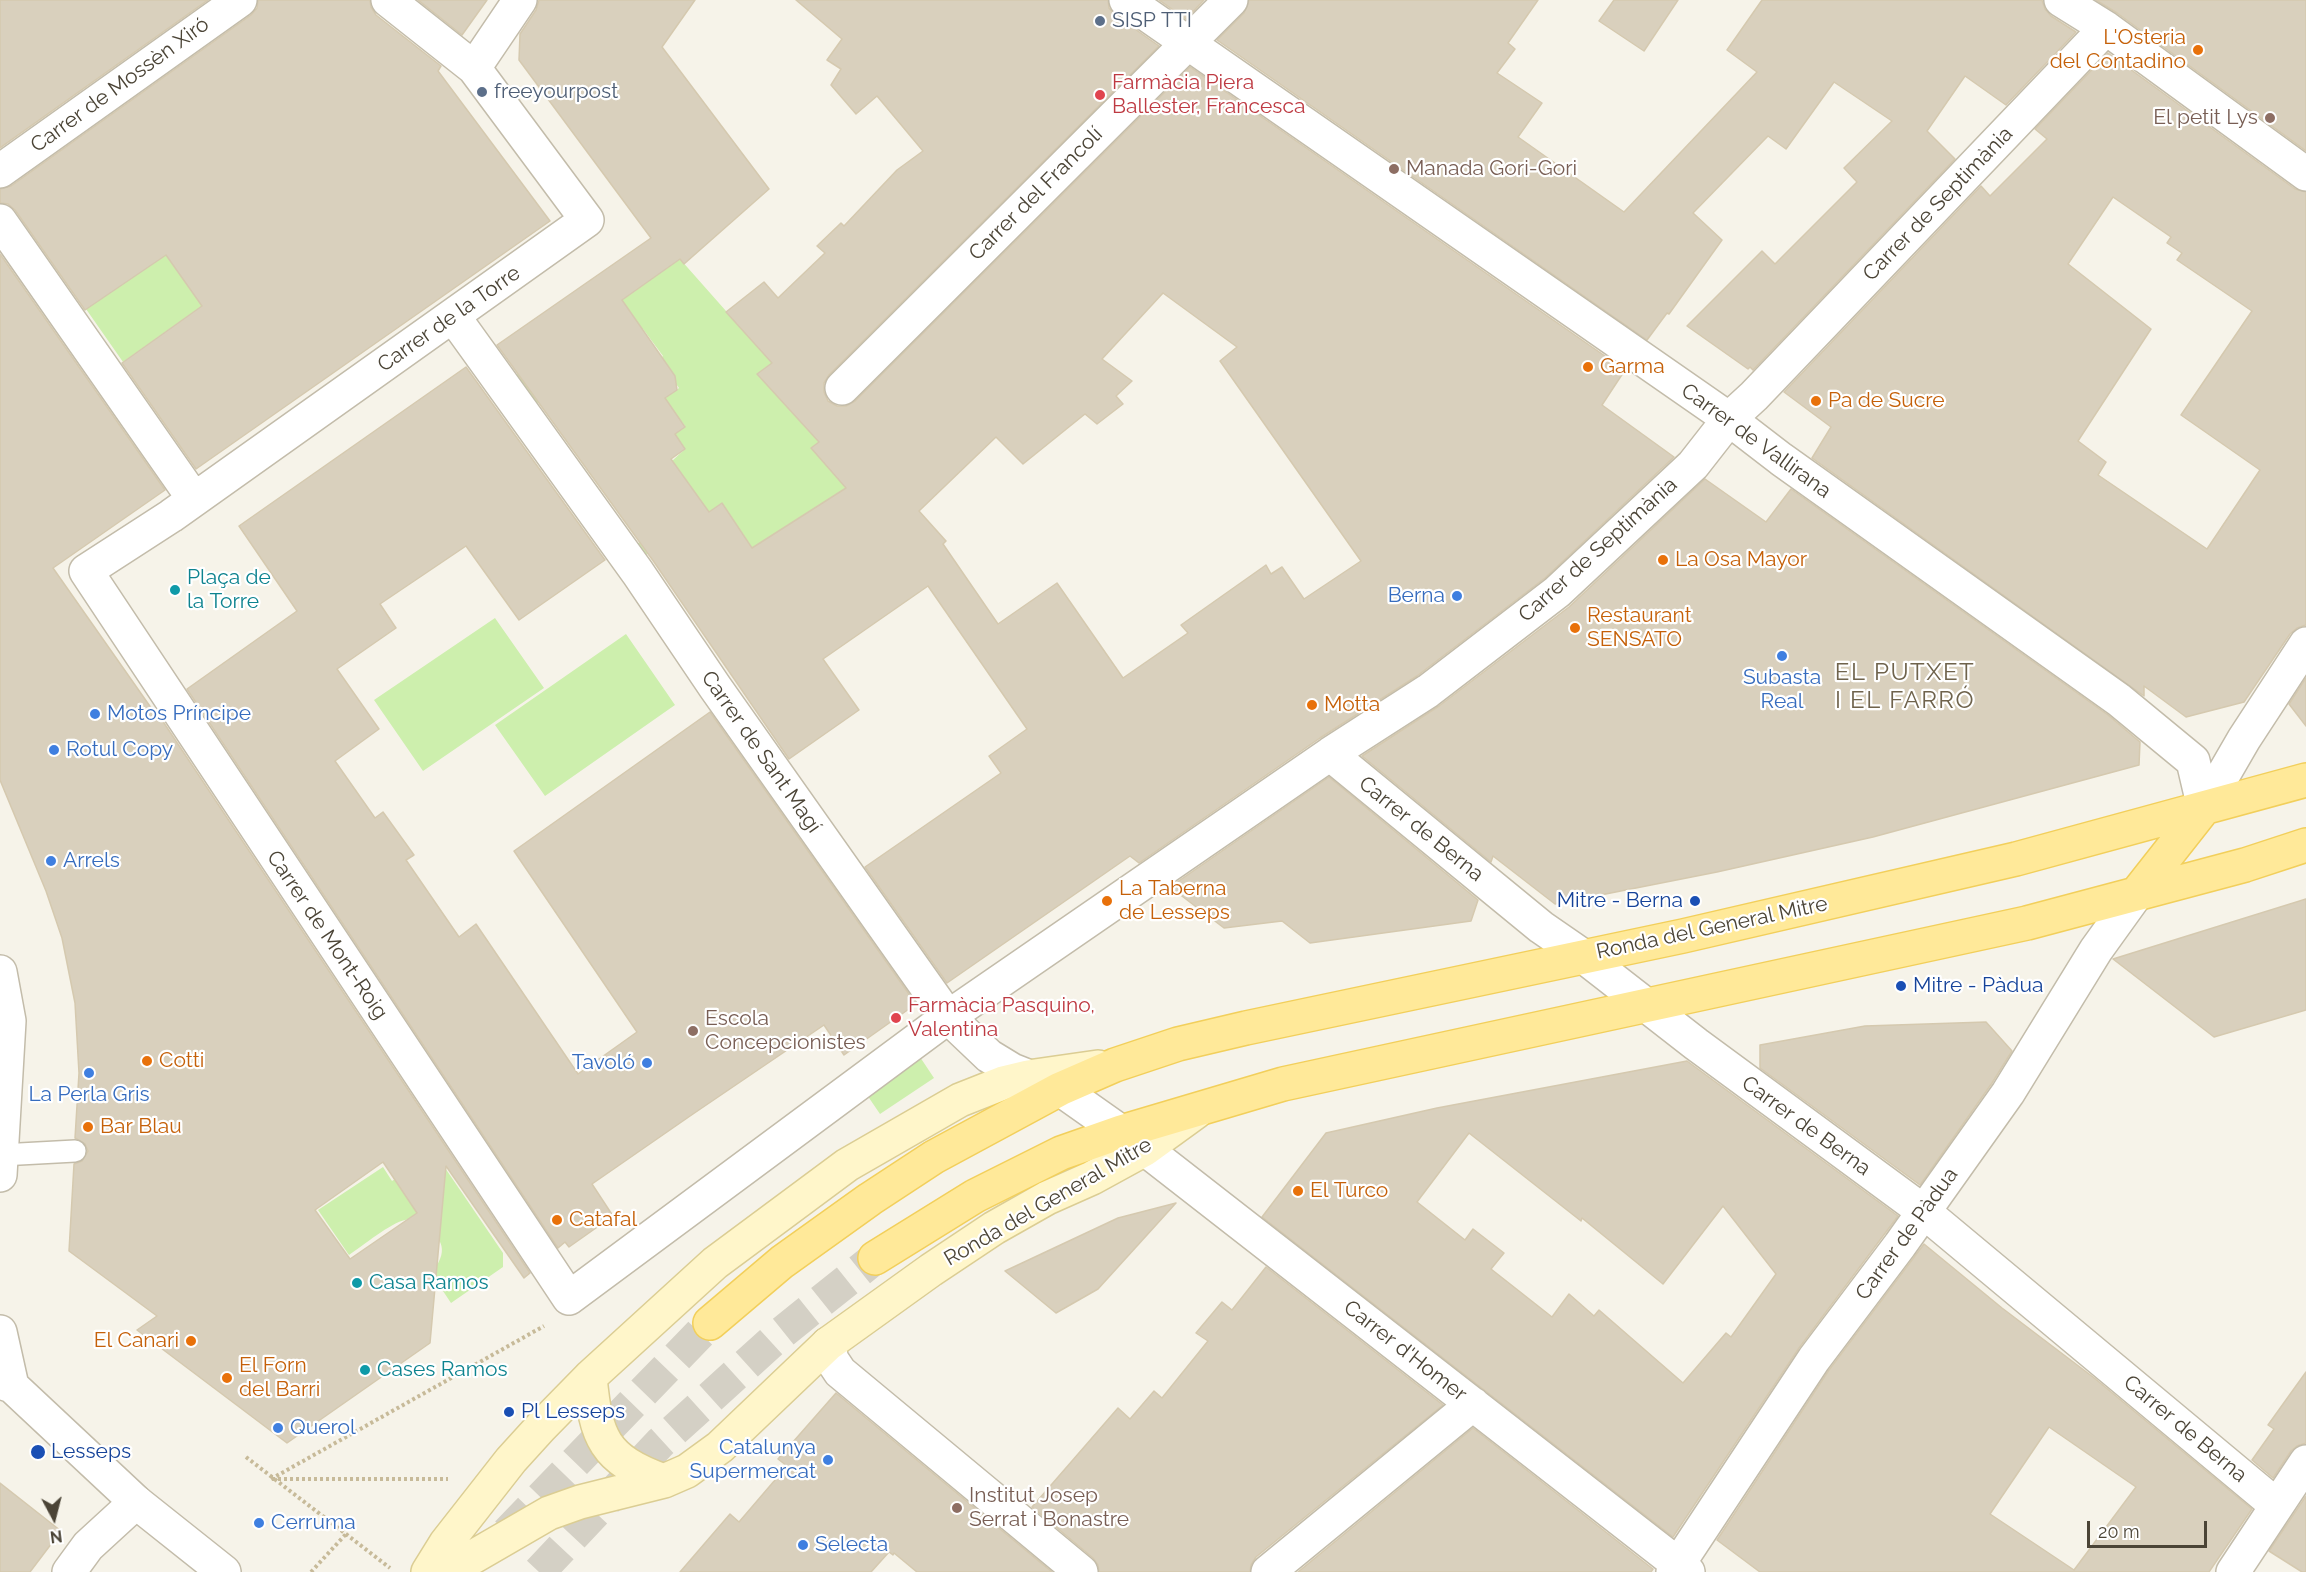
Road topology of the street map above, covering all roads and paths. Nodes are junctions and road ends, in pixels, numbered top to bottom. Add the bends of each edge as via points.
1 (387, 0) edge
2 (520, 0) edge
3 (1126, 0) edge
4 (1231, 0) edge
5 (2061, 0) edge
6 (232, 2) edge
7 (2106, 28) junction
8 (1187, 43) junction
9 (474, 68) junction
10 (0, 171) edge
11 (2306, 174) edge
12 (0, 221) edge
13 (453, 316) junction
14 (843, 388) dead end
15 (1730, 419) junction
16 (194, 499) junction
17 (86, 572) joint
18 (2306, 644) edge
19 (1330, 754) junction
20 (2306, 780) edge
21 (2204, 808) junction
22 (2306, 845) edge
23 (2137, 893) junction
24 (1583, 956) junction
25 (0, 972) edge
26 (1646, 1006) junction
27 (948, 1017) junction
28 (1115, 1065) junction
29 (1028, 1077) junction
30 (1060, 1089) junction
31 (1133, 1140) junction
32 (75, 1151) dead end
33 (1, 1165) edge
34 (1923, 1212) junction
35 (875, 1258) tunnel mouth
36 (561, 1310) junction
37 (710, 1323) tunnel mouth
38 (0, 1332) edge
39 (828, 1344) junction
40 (590, 1377) junction
41 (6, 1384) edge
42 (1473, 1404) junction
43 (246, 1457) dead end
44 (2306, 1462) edge
45 (272, 1479) junction
46 (454, 1479) dead end
47 (664, 1481) junction
48 (136, 1502) junction
49 (2277, 1505) junction
50 (346, 1534) junction
51 (1680, 1569) edge
52 (69, 1572) edge
53 (224, 1572) edge
54 (311, 1572) edge
55 (396, 1572) edge
56 (428, 1572) edge
57 (447, 1572) edge
58 (1082, 1572) edge
59 (1268, 1572) edge
60 (2233, 1572) edge

1 - 9 street
2 - 9 street
3 - 8 street, Carrer de Vallirana
4 - 8 street, Carrer del Francolí
5 - 7 street
6 - 10 street, Carrer de Mossèn Xiró
7 - 11 street
7 - 15 street, Carrer de Septimània
8 - 14 street, Carrer del Francolí
8 - 15 street, Carrer de Vallirana
9 - 13 street, Carrer de la Torre via 587,220
12 - 16 street
13 - 16 street, Carrer de la Torre
13 - 27 street, Carrer de Sant Magí
15 - 19 street, Carrer de Septimània via 1692,465 1557,592 1428,691
15 - 21 street, Carrer de Vallirana via 2120,700 2193,761
16 - 17 street, Carrer de la Torre
17 - 36 street, Carrer de Mont-Roig
18 - 21 street
19 - 24 street, Carrer de Berna via 1541,927
19 - 27 street, Carrer de Septimània
20 - 21 main road, Ronda del General Mitre
21 - 23 main road
21 - 24 main road, Ronda del General Mitre via 2016,859
22 - 23 main road, Ronda del General Mitre
23 - 26 main road, Ronda del General Mitre via 2019,925
23 - 34 street, Carrer de Pàdua via 2096,950 2008,1094
24 - 26 street, Carrer de Berna
24 - 28 main road, Ronda del General Mitre via 1178,1044
25 - 33 street via 9,1021
26 - 31 main road, Ronda del General Mitre via 1283,1084 1198,1111
26 - 34 street, Carrer de Berna
27 - 29 street, Carrer de Sant Magí via 989,1056
27 - 36 street
28 - 29 main road, Ronda del General Mitre
28 - 30 main road, Ronda del General Mitre
29 - 30 street, Carrer de Sant Magí
29 - 40 main road, Ronda del General Mitre via 960,1100 847,1165 715,1263
30 - 31 street, Carrer de Sant Magí
30 - 37 main road, Ronda del General Mitre via 934,1157 870,1199 782,1262
31 - 35 main road, Ronda del General Mitre via 1061,1153 975,1196
31 - 39 main road, Ronda del General Mitre via 1092,1178 994,1228
31 - 42 street, Carrer d'Homer
32 - 33 lane
34 - 49 street, Carrer de Berna
34 - 51 street, Carrer de Pàdua via 1814,1359
36 - 45 path
38 - 41 street
39 - 47 main road, Ronda del General Mitre via 720,1447 687,1471
39 - 58 street via 840,1372
40 - 47 main road via 596,1424 608,1448 622,1461
40 - 56 main road, Ronda del General Mitre via 511,1460
41 - 48 street
42 - 51 street, Carrer d'Homer
42 - 59 street
43 - 45 path
44 - 49 street
45 - 46 path
45 - 50 path
47 - 57 main road, Ronda del General Mitre via 549,1513
48 - 52 street via 88,1546
48 - 53 street
49 - 60 street
50 - 54 path
50 - 55 path

